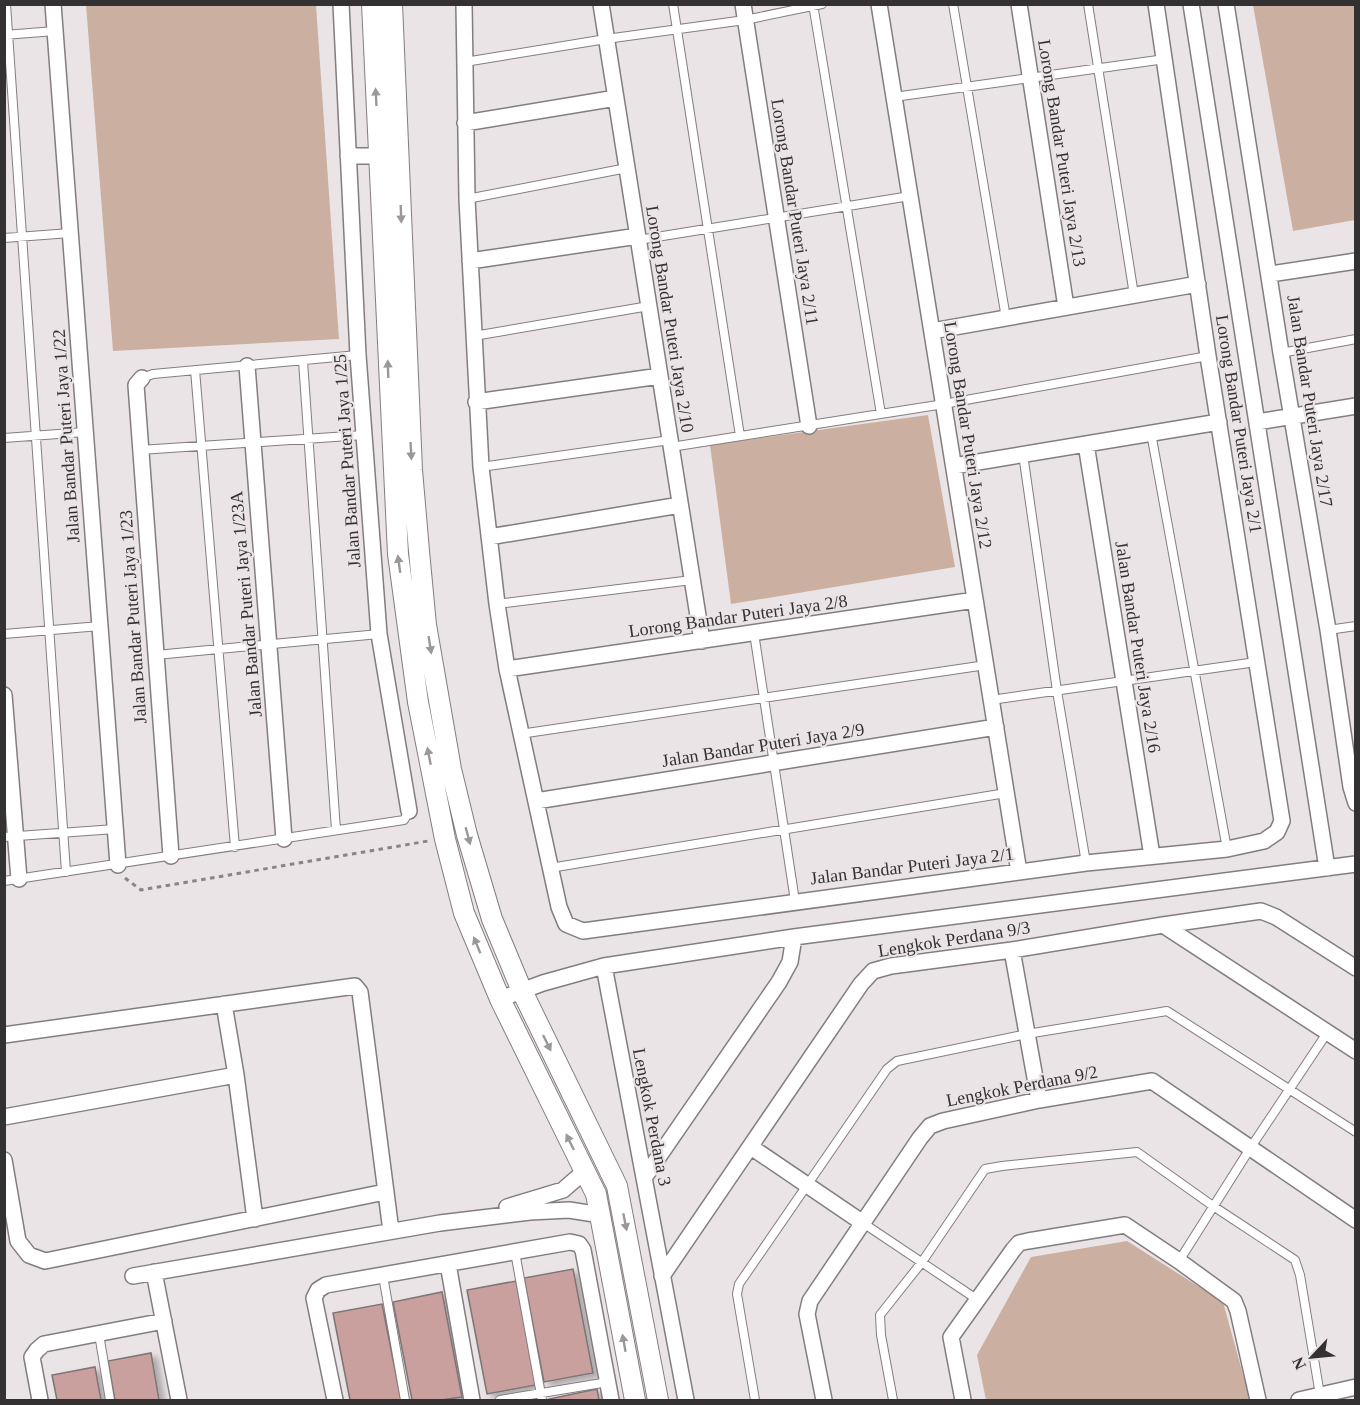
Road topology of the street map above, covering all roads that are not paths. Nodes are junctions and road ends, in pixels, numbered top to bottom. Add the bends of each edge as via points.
1 (6, 4) edge
2 (53, 4) edge
3 (341, 4) edge
4 (372, 4) edge
5 (392, 4) edge
6 (464, 4) edge
7 (601, 4) edge
8 (673, 4) edge
9 (743, 4) edge
10 (879, 4) edge
11 (953, 4) edge
12 (1019, 4) edge
13 (1088, 4) edge
14 (1156, 4) edge
15 (1191, 4) edge
16 (1226, 4) edge
17 (816, 5) edge
18 (745, 20) junction
19 (677, 30) junction
20 (55, 31) junction
21 (6, 35) edge
22 (606, 39) junction
23 (1165, 59) junction
24 (465, 62) junction
25 (1098, 68) junction
26 (1030, 77) junction
27 (967, 86) junction
28 (894, 97) junction
29 (616, 98) junction
30 (465, 123) junction
31 (348, 156) junction
32 (389, 156) junction
33 (627, 168) junction
34 (910, 196) junction
35 (467, 199) junction
36 (846, 207) junction
37 (776, 218) junction
38 (708, 229) junction
39 (70, 233) junction
40 (22, 237) junction
41 (4, 238) edge
42 (638, 238) junction
43 (470, 261) junction
44 (1356, 261) edge
45 (1270, 274) junction
46 (1198, 284) junction
47 (1134, 295) junction
48 (649, 306) junction
49 (1066, 307) junction
50 (1006, 318) junction
51 (932, 331) junction
52 (474, 336) junction
53 (1356, 339) edge
54 (1281, 353) junction
55 (358, 355) junction
56 (1209, 356) junction
57 (303, 361) junction
58 (247, 366) junction
59 (195, 370) junction
60 (660, 376) junction
61 (142, 378) joint
62 (476, 402) junction
63 (944, 404) junction
64 (1356, 406) edge
65 (881, 414) junction
66 (1293, 416) junction
67 (1219, 422) junction
68 (1257, 422) junction
69 (808, 426) junction
70 (85, 432) junction
71 (1151, 433) junction
72 (36, 435) junction
73 (364, 435) junction
74 (740, 436) junction
75 (4, 438) edge
76 (308, 439) junction
77 (253, 442) junction
78 (670, 444) junction
79 (1086, 444) junction
80 (202, 446) junction
81 (140, 450) junction
82 (1023, 454) junction
83 (954, 466) junction
84 (481, 467) junction
85 (680, 505) junction
86 (489, 537) junction
87 (692, 580) junction
88 (975, 600) junction
89 (497, 604) junction
90 (100, 626) junction
91 (1356, 626) edge
92 (49, 630) junction
93 (1328, 630) junction
94 (754, 633) junction
95 (4, 634) edge
96 (379, 634) junction
97 (323, 639) junction
98 (702, 641) junction
99 (269, 644) junction
100 (218, 649) junction
101 (156, 655) junction
102 (1256, 663) junction
103 (986, 665) junction
104 (507, 669) junction
105 (1193, 672) junction
106 (1124, 682) junction
107 (1057, 691) junction
108 (4, 695) edge
109 (764, 697) junction
110 (991, 700) junction
111 (996, 728) junction
112 (520, 734) junction
113 (774, 763) junction
114 (1006, 794) junction
115 (536, 801) junction
116 (1356, 804) edge
117 (409, 811) joint
118 (115, 829) junction
119 (336, 830) junction
120 (784, 830) junction
121 (63, 832) junction
122 (10, 836) edge
123 (284, 839) junction
124 (1264, 841) joint
125 (235, 847) junction
126 (1227, 849) junction
127 (171, 856) junction
128 (1152, 856) junction
129 (1086, 863) junction
130 (1356, 864) edge
131 (118, 865) junction
132 (550, 868) junction
133 (1327, 868) junction
134 (1019, 872) junction
135 (66, 873) junction
136 (12, 880) edge
137 (795, 901) junction
138 (1163, 925) junction
139 (794, 937) junction
140 (1012, 950) junction
141 (604, 966) junction
142 (1356, 968) edge
143 (522, 991) junction
144 (500, 999) junction
145 (224, 1004) junction
146 (1327, 1033) junction
147 (1027, 1034) junction
148 (4, 1035) edge
149 (1356, 1052) edge
150 (236, 1075) junction
151 (1289, 1089) junction
152 (1039, 1100) junction
153 (4, 1117) edge
154 (1356, 1132) edge
155 (1251, 1146) junction
156 (751, 1147) junction
157 (4, 1160) edge
158 (585, 1171) junction
159 (644, 1178) junction
160 (807, 1185) junction
161 (385, 1192) junction
162 (1213, 1206) junction
163 (601, 1215) junction
164 (255, 1219) junction
165 (1356, 1220) edge
166 (440, 1223) junction
167 (863, 1223) junction
168 (391, 1232) junction
169 (515, 1252) junction
170 (1179, 1261) junction
171 (922, 1263) junction
172 (448, 1264) junction
173 (154, 1272) junction
174 (662, 1275) junction
175 (133, 1276) dead end
176 (383, 1276) junction
177 (978, 1300) junction
178 (164, 1321) junction
179 (99, 1334) junction
180 (608, 1382) junction
181 (1356, 1388) edge
182 (1320, 1396) junction
183 (542, 1397) edge
184 (40, 1401) edge
185 (110, 1401) edge
186 (179, 1401) edge
187 (335, 1401) edge
188 (405, 1401) edge
189 (472, 1401) edge
190 (500, 1401) edge
191 (611, 1401) edge
192 (635, 1401) edge
193 (658, 1401) edge
194 (686, 1401) edge
195 (755, 1401) edge
196 (824, 1401) edge
197 (893, 1401) edge
198 (963, 1401) edge
199 (1258, 1401) edge
200 (1299, 1401) edge

1 - 21 lane
2 - 20 street, Jalan Bandar Puteri Jaya 1/22
3 - 31 street, Jalan Bandar Puteri Jaya 1/25
32 -> 4 street
5 - 32 street
6 - 24 street
7 - 22 street, Lorong Bandar Puteri Jaya 2/10
8 - 19 lane
9 - 18 street, Lorong Bandar Puteri Jaya 2/11
10 - 28 street, Lorong Bandar Puteri Jaya 2/12
11 - 27 lane
12 - 26 street, Lorong Bandar Puteri Jaya 2/13
13 - 25 lane
14 - 23 street, Lorong Bandar Puteri Jaya 2/1
15 - 68 street
16 - 45 street, Jalan Bandar Puteri Jaya 2/17
17 - 18 lane
17 - 36 lane
18 - 19 lane
18 - 37 street, Lorong Bandar Puteri Jaya 2/11
19 - 22 lane
19 - 38 lane
20 - 21 lane
20 - 39 street, Jalan Bandar Puteri Jaya 1/22
21 - 40 lane
22 - 24 lane
22 - 29 street, Lorong Bandar Puteri Jaya 2/10
23 - 25 lane
23 - 46 street, Lorong Bandar Puteri Jaya 2/1
24 - 30 street
25 - 26 lane
25 - 47 lane
26 - 27 lane
26 - 49 street, Lorong Bandar Puteri Jaya 2/13
27 - 28 lane
27 - 50 lane
28 - 34 street, Lorong Bandar Puteri Jaya 2/12
29 - 30 street
29 - 33 street, Lorong Bandar Puteri Jaya 2/10
30 - 35 street
31 - 32 street
31 - 55 street, Jalan Bandar Puteri Jaya 1/25
32 -> 143 street via 426,625 451,769 467,835 492,919
144 -> 32 street via 464,913 445,839 418,702 398,554
33 - 35 lane
33 - 42 street, Lorong Bandar Puteri Jaya 2/10
34 - 36 lane
34 - 51 street, Lorong Bandar Puteri Jaya 2/12
35 - 43 street
36 - 37 lane
36 - 65 lane
37 - 38 lane
37 - 69 street, Lorong Bandar Puteri Jaya 2/11
38 - 42 lane
38 - 74 lane
39 - 40 lane
39 - 70 street, Jalan Bandar Puteri Jaya 1/22
40 - 41 lane
40 - 72 lane
42 - 43 street
42 - 48 street, Lorong Bandar Puteri Jaya 2/10
43 - 52 street
44 - 45 street
45 - 54 street, Jalan Bandar Puteri Jaya 2/17
46 - 47 street
46 - 56 street, Lorong Bandar Puteri Jaya 2/1
47 - 49 street
48 - 52 lane
48 - 60 street, Lorong Bandar Puteri Jaya 2/10
49 - 50 street
50 - 51 street
51 - 63 street, Lorong Bandar Puteri Jaya 2/12
52 - 62 street
53 - 54 lane
54 - 66 street, Jalan Bandar Puteri Jaya 2/17
55 - 57 lane
55 - 73 street, Jalan Bandar Puteri Jaya 1/25
56 - 63 lane
56 - 67 street, Lorong Bandar Puteri Jaya 2/1
57 - 58 lane
57 - 76 lane
58 - 59 lane
58 - 77 street, Jalan Bandar Puteri Jaya 1/23A
59 - 61 lane
59 - 80 lane
60 - 62 street
60 - 78 street, Lorong Bandar Puteri Jaya 2/10
61 - 81 street, Jalan Bandar Puteri Jaya 1/23 via 136,385
62 - 84 street
63 - 65 lane
63 - 83 street, Lorong Bandar Puteri Jaya 2/12
64 - 66 street
65 - 69 lane
66 - 68 street
66 - 93 street, Jalan Bandar Puteri Jaya 2/17
67 - 71 street
67 - 102 street, Lorong Bandar Puteri Jaya 2/1
68 - 133 street
69 - 74 lane
70 - 72 lane
70 - 90 street, Jalan Bandar Puteri Jaya 1/22
71 - 79 street
71 - 105 lane
72 - 75 lane
72 - 92 lane
73 - 76 lane
73 - 96 street, Jalan Bandar Puteri Jaya 1/25
74 - 78 lane
76 - 77 lane
76 - 97 lane
77 - 80 lane
77 - 99 street, Jalan Bandar Puteri Jaya 1/23A
78 - 84 lane
78 - 85 street, Lorong Bandar Puteri Jaya 2/10
79 - 82 street
79 - 106 street, Jalan Bandar Puteri Jaya 2/16
80 - 81 lane
80 - 100 lane
81 - 101 street, Jalan Bandar Puteri Jaya 1/23
82 - 83 street
82 - 107 lane
83 - 88 street, Lorong Bandar Puteri Jaya 2/12
84 - 86 street
85 - 86 street
85 - 87 street, Lorong Bandar Puteri Jaya 2/10
86 - 89 street
87 - 89 lane
87 - 98 street, Lorong Bandar Puteri Jaya 2/10
88 - 94 street, Lorong Bandar Puteri Jaya 2/8
88 - 103 street, Lorong Bandar Puteri Jaya 2/12
89 - 104 street
90 - 92 lane
90 - 118 street, Jalan Bandar Puteri Jaya 1/22
91 - 93 lane
92 - 95 lane
92 - 121 lane
93 - 116 street, Jalan Bandar Puteri Jaya 2/17
94 - 98 street, Lorong Bandar Puteri Jaya 2/8
94 - 109 lane
96 - 97 lane
96 - 117 street, Jalan Bandar Puteri Jaya 1/25
97 - 99 lane
97 - 119 lane
98 - 104 street, Lorong Bandar Puteri Jaya 2/8
99 - 100 lane
99 - 123 street, Jalan Bandar Puteri Jaya 1/23A
100 - 101 lane
100 - 125 lane
101 - 127 street, Jalan Bandar Puteri Jaya 1/23
102 - 105 lane
102 - 124 street, Lorong Bandar Puteri Jaya 2/1 via 1282,821 1277,832
103 - 109 lane
103 - 110 street, Lorong Bandar Puteri Jaya 2/12
104 - 112 street
105 - 106 lane
105 - 126 lane
106 - 107 lane
106 - 128 street, Jalan Bandar Puteri Jaya 2/16
107 - 110 lane
107 - 129 lane
108 - 122 street
109 - 112 lane
109 - 113 lane
110 - 111 street, Lorong Bandar Puteri Jaya 2/12
111 - 113 street, Jalan Bandar Puteri Jaya 2/9
111 - 114 street, Lorong Bandar Puteri Jaya 2/12
112 - 115 street
113 - 115 street, Jalan Bandar Puteri Jaya 2/9
113 - 120 lane
114 - 120 lane
114 - 134 street, Lorong Bandar Puteri Jaya 2/12
115 - 132 street
117 - 119 lane via 404,820
118 - 121 lane
118 - 131 street, Jalan Bandar Puteri Jaya 1/22
119 - 123 lane
120 - 132 lane
120 - 137 lane
121 - 122 lane
121 - 135 lane
122 - 136 street
123 - 125 lane
124 - 126 street, Jalan Bandar Puteri Jaya 2/1
125 - 127 lane
126 - 128 street, Jalan Bandar Puteri Jaya 2/1
127 - 131 lane
128 - 129 street, Jalan Bandar Puteri Jaya 2/1
129 - 134 street, Jalan Bandar Puteri Jaya 2/1
130 - 133 street
131 - 135 lane
132 - 137 street, Jalan Bandar Puteri Jaya 2/1 via 566,924 583,931
133 - 139 street
134 - 137 street, Jalan Bandar Puteri Jaya 2/1
135 - 136 lane
138 - 140 street, Lengkok Perdana 9/3
138 - 142 street, Lengkok Perdana 9/3 via 1261,911
138 - 146 street
139 - 141 street
139 - 159 street via 790,962 779,982
140 - 147 street
140 - 156 street, Lengkok Perdana 9/3 via 873,971
141 - 143 street
141 - 159 street, Lengkok Perdana 3
143 - 144 street
143 -> 193 street via 616,1186
158 -> 144 street
145 - 148 street
145 - 150 street
145 - 161 street via 355,986 360,992
146 - 149 street
146 - 151 lane
147 - 151 lane via 1167,1011
147 - 152 street
147 - 160 lane via 897,1061 888,1068
150 - 153 street
150 - 164 street
151 - 154 lane
151 - 155 lane
152 - 155 street, Lengkok Perdana 9/2 via 1152,1081
152 - 167 street, Lengkok Perdana 9/2 via 930,1126
155 - 162 lane
155 - 165 street, Lengkok Perdana 9/2
156 - 160 street
156 - 174 street, Lengkok Perdana 9/3
157 - 164 street via 18,1241 29,1255 45,1261
158 - 163 street
158 - 166 street via 562,1190
159 - 174 street, Lengkok Perdana 3
160 - 167 street
160 - 195 lane via 739,1284 737,1294
161 - 164 street
161 - 168 street
162 - 170 lane
162 - 171 lane via 1137,1152 1002,1166 985,1170
162 - 182 lane via 1295,1260
163 - 166 street via 569,1210
192 -> 163 street
166 - 168 street
167 - 171 lane
167 - 196 street, Lengkok Perdana 9/2 via 810,1301 807,1314
168 - 173 street
169 - 172 street
169 - 180 street via 570,1242 579,1244
169 - 183 lane
170 - 177 street via 1125,1225 1039,1239 1019,1243
170 - 199 street via 1234,1301
171 - 177 lane
171 - 197 lane via 880,1316
172 - 176 street
172 - 189 street
173 - 175 street
173 - 178 street
174 - 194 street
176 - 187 street via 326,1285 318,1290 315,1298
176 - 188 lane
177 - 198 street via 951,1337
178 - 179 street
178 - 186 street
179 - 184 street via 44,1344 37,1350 32,1357
179 - 185 lane
180 - 183 lane
180 - 191 street
181 - 182 street
182 - 200 street
183 - 190 lane

